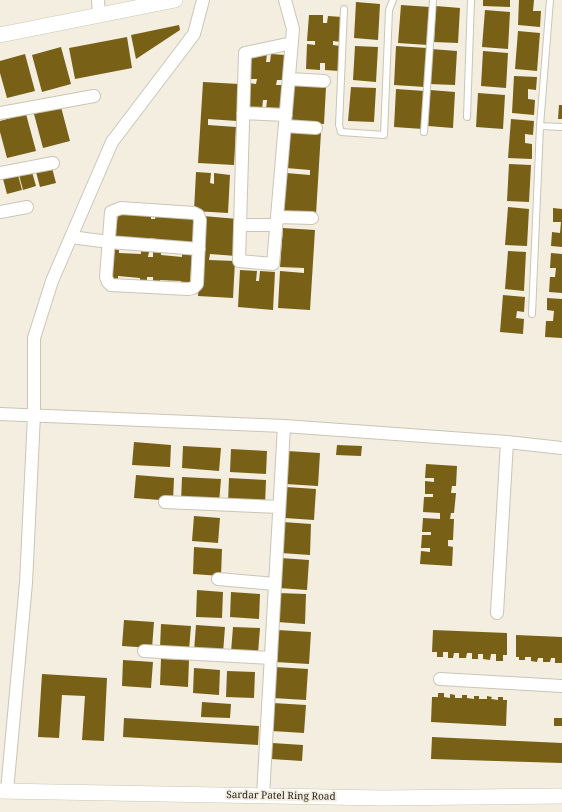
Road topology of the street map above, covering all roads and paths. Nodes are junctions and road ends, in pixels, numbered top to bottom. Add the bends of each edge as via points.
1 (175, 0) edge
2 (203, 0) edge
3 (285, 0) edge
4 (393, 0) edge
5 (433, 0) edge
6 (471, 0) edge
7 (550, 0) edge
8 (98, 7) edge
9 (344, 9) dead end
10 (0, 35) edge
11 (292, 43) junction
12 (289, 79) junction
13 (324, 81) dead end
14 (94, 96) dead end
15 (0, 113) edge
16 (243, 113) junction
17 (467, 116) dead end
18 (285, 121) junction
19 (540, 126) junction
20 (562, 127) edge
21 (316, 128) dead end
22 (424, 132) dead end
23 (53, 163) dead end
24 (0, 173) edge
25 (28, 207) dead end
26 (0, 212) edge
27 (312, 218) dead end
28 (277, 221) junction
29 (240, 225) junction
30 (71, 237) junction
31 (109, 242) junction
32 (199, 249) junction
33 (532, 314) dead end
34 (0, 414) edge
35 (34, 415) junction
36 (284, 426) junction
37 (507, 442) junction
38 (562, 448) edge
39 (165, 502) dead end
40 (279, 507) junction
41 (218, 579) dead end
42 (275, 584) junction
43 (497, 613) dead end
44 (144, 651) dead end
45 (271, 658) junction
46 (440, 679) dead end
47 (562, 686) edge
48 (3, 791) edge
49 (263, 796) junction
50 (562, 796) edge

1 - 8 street
2 - 30 street via 194,34 112,142
3 - 11 street via 293,29
4 - 9 lane via 389,10 384,134 341,132 339,125
5 - 22 lane
6 - 17 lane
7 - 19 lane
8 - 10 street
11 - 12 street
11 - 16 street via 245,54
12 - 13 street
12 - 18 street
14 - 15 street
16 - 18 street
16 - 29 street
18 - 21 street
18 - 28 street
19 - 20 lane
19 - 33 lane
23 - 24 street
25 - 26 street
27 - 28 street
28 - 29 street
28 - 29 street via 273,264 239,261
30 - 31 street
30 - 35 street via 52,281 34,338
31 - 32 street
31 - 32 street via 111,212 121,208 194,213 200,220
31 - 32 street via 106,277 111,285 115,286 193,288 196,284
34 - 35 street
35 - 36 street
35 - 48 street via 26,583
36 - 37 street
36 - 40 street
37 - 38 street
37 - 43 street
39 - 40 street
40 - 42 street
41 - 42 street
42 - 45 street
44 - 45 street
45 - 49 street
46 - 47 street
48 - 49 street, Sardar Patel Ring Road
49 - 50 street, Sardar Patel Ring Road

